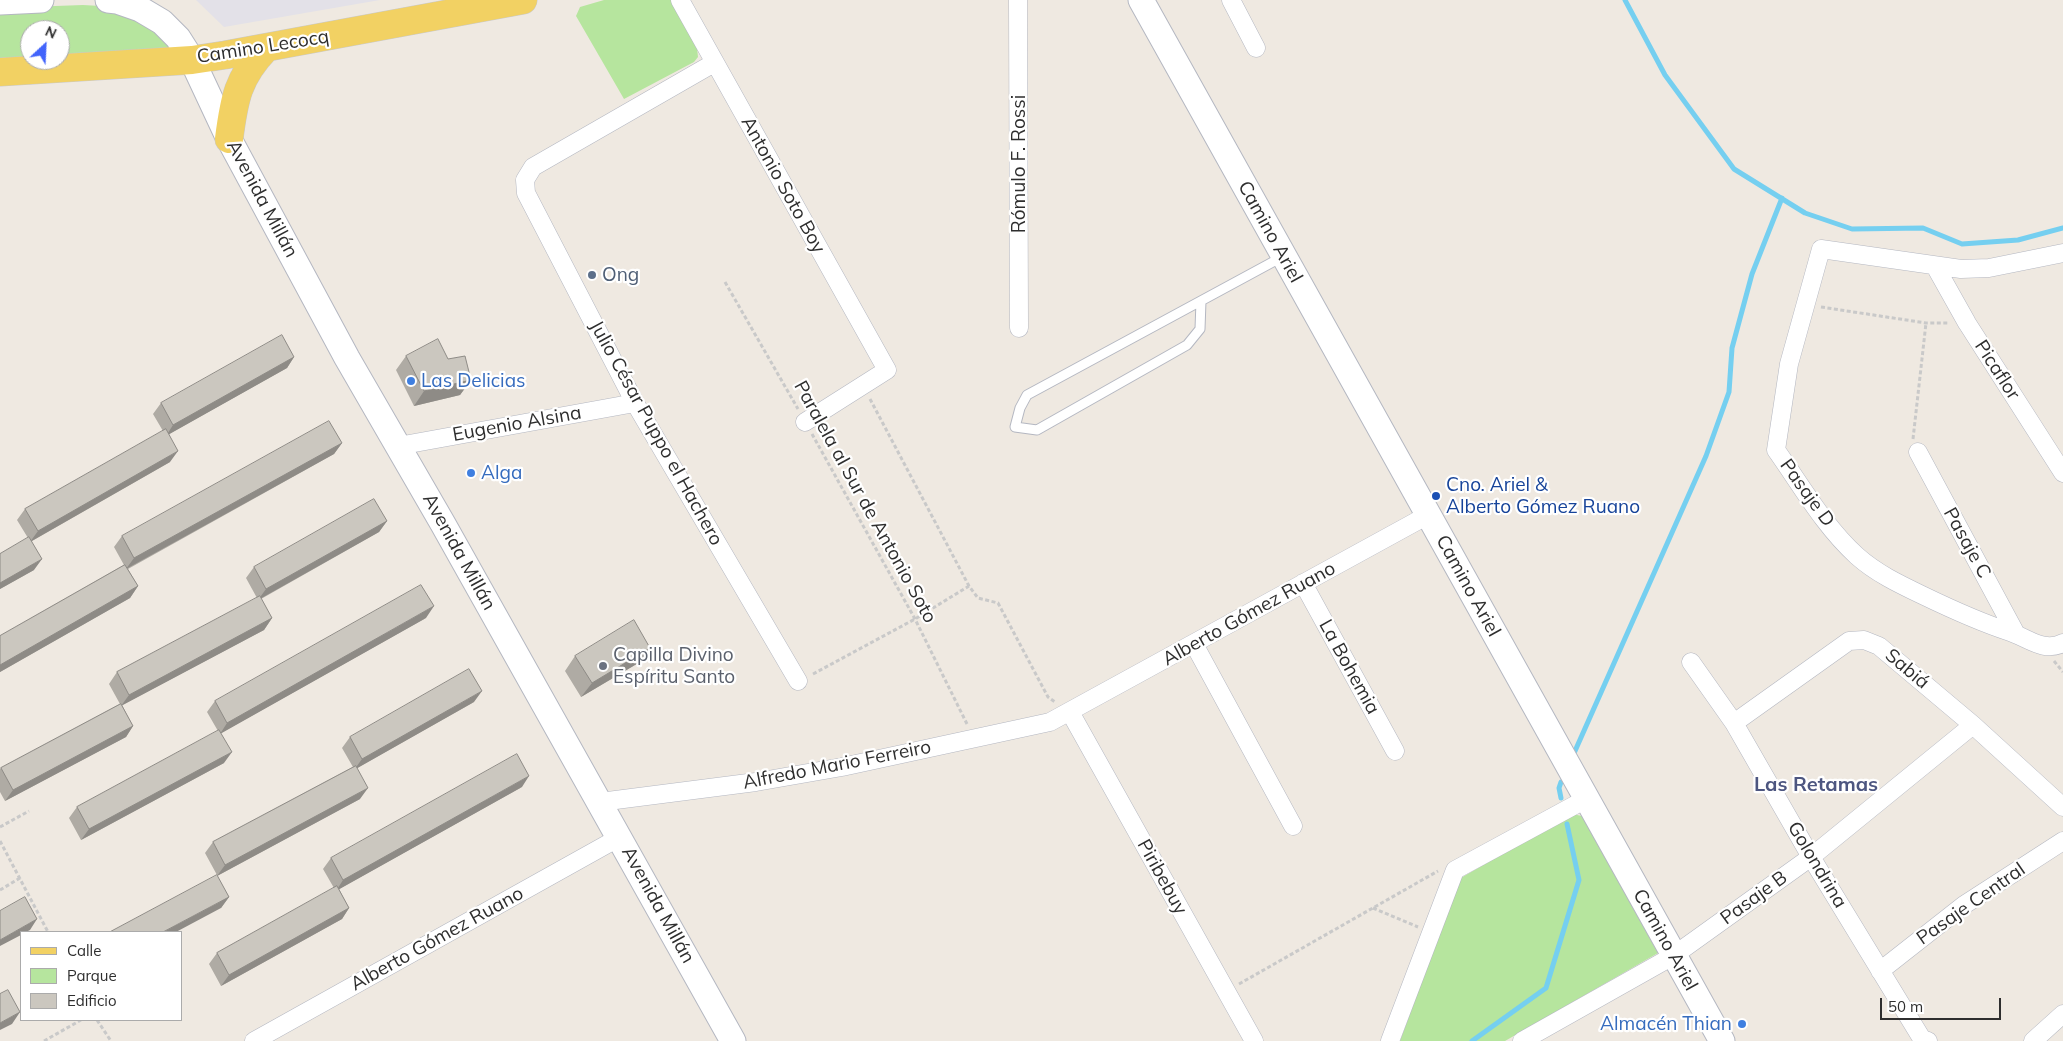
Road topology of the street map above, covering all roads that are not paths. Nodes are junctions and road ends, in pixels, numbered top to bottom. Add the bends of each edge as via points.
1 (41, 0) edge
2 (108, 0) edge
3 (523, 0) edge
4 (680, 0) edge
5 (1018, 0) edge
6 (1141, 0) edge
7 (1230, 0) edge
8 (0, 2) edge
9 (266, 48) junction
10 (1256, 48) dead end
11 (192, 60) junction
12 (714, 63) junction
13 (0, 72) edge
14 (230, 139) junction
15 (2063, 253) edge
16 (1283, 256) junction
17 (1935, 266) junction
18 (1201, 301) junction
19 (1019, 328) dead end
20 (635, 403) junction
21 (805, 422) road end
22 (398, 446) junction
23 (1918, 452) road end
24 (2063, 473) edge
25 (1428, 515) junction
26 (1303, 583) junction
27 (2016, 634) junction
28 (2063, 643) edge
29 (1194, 644) junction
30 (1692, 662) dead end
31 (798, 682) road end
32 (1070, 712) junction
33 (1734, 723) junction
34 (1973, 725) junction
35 (1395, 752) dead end
36 (1586, 799) junction
37 (600, 802) junction
38 (2063, 807) edge
39 (1293, 826) dead end
40 (620, 837) junction
41 (2063, 841) edge
42 (1811, 857) junction
43 (1673, 956) junction
44 (1880, 971) junction
45 (2063, 1014) edge
46 (1923, 1040) edge
47 (254, 1041) edge
48 (733, 1041) edge
49 (1254, 1041) edge
50 (1390, 1041) edge
51 (1522, 1041) edge
52 (1722, 1041) edge
53 (2033, 1041) edge

1 - 8 street
2 - 11 street, Avenida Millán via 140,10 162,22 178,38
3 - 9 main road, Camino Lecocq
4 - 12 street, Antonio Soto Boy
5 - 19 street, Rómulo F. Rossi
6 - 16 street, Camino Ariel
7 - 10 street
9 - 11 main road, Camino Lecocq
9 - 14 main road via 243,78 232,113
11 - 13 main road, Camino Lecocq
11 - 14 street, Avenida Millán
12 - 20 street, Julio César Puppo el Hachero via 533,167 525,180 526,193
12 - 21 street, Antonio Soto Boy via 887,370
14 - 22 street, Avenida Millán via 346,358
15 - 17 street via 1989,268
16 - 18 lane
16 - 25 street, Camino Ariel
17 - 24 street, Picaflor via 1967,323
17 - 27 street, Pasaje D via 1821,249 1789,364 1776,450 1831,528 1857,556 1889,579 1971,619
18 - 18 lane via 1027,395 1015,427 1037,430 1187,344 1200,329
20 - 22 street, Eugenio Alsina
20 - 31 street, Julio César Puppo el Hachero
22 - 37 street, Avenida Millán
23 - 27 street, Pasaje C
25 - 26 street, Alberto Gómez Ruano
25 - 36 street, Camino Ariel
26 - 29 street, Alberto Gómez Ruano
26 - 35 street, La Bohemia
27 - 28 street, Pasaje D via 2042,647
29 - 32 street, Alberto Gómez Ruano
29 - 39 street
30 - 33 street, Golondrina
32 - 37 street, Alfredo Mario Ferreiro via 1050,722 842,767 756,782
32 - 49 street, Piribebuy
33 - 34 street, Sabiá via 1849,641 1864,640 1879,646
33 - 42 street, Golondrina
34 - 38 street, Sabiá
34 - 42 street, Pasaje B
36 - 43 street, Camino Ariel
36 - 50 street via 1456,870
37 - 40 street, Avenida Millán
40 - 47 street, Alberto Gómez Ruano
40 - 48 street, Avenida Millán
41 - 44 street, Pasaje Central via 1964,905
42 - 43 street, Pasaje B
42 - 44 street, Golondrina
43 - 51 street, Pasaje B
43 - 52 street, Camino Ariel
44 - 46 street, Golondrina
45 - 53 street

